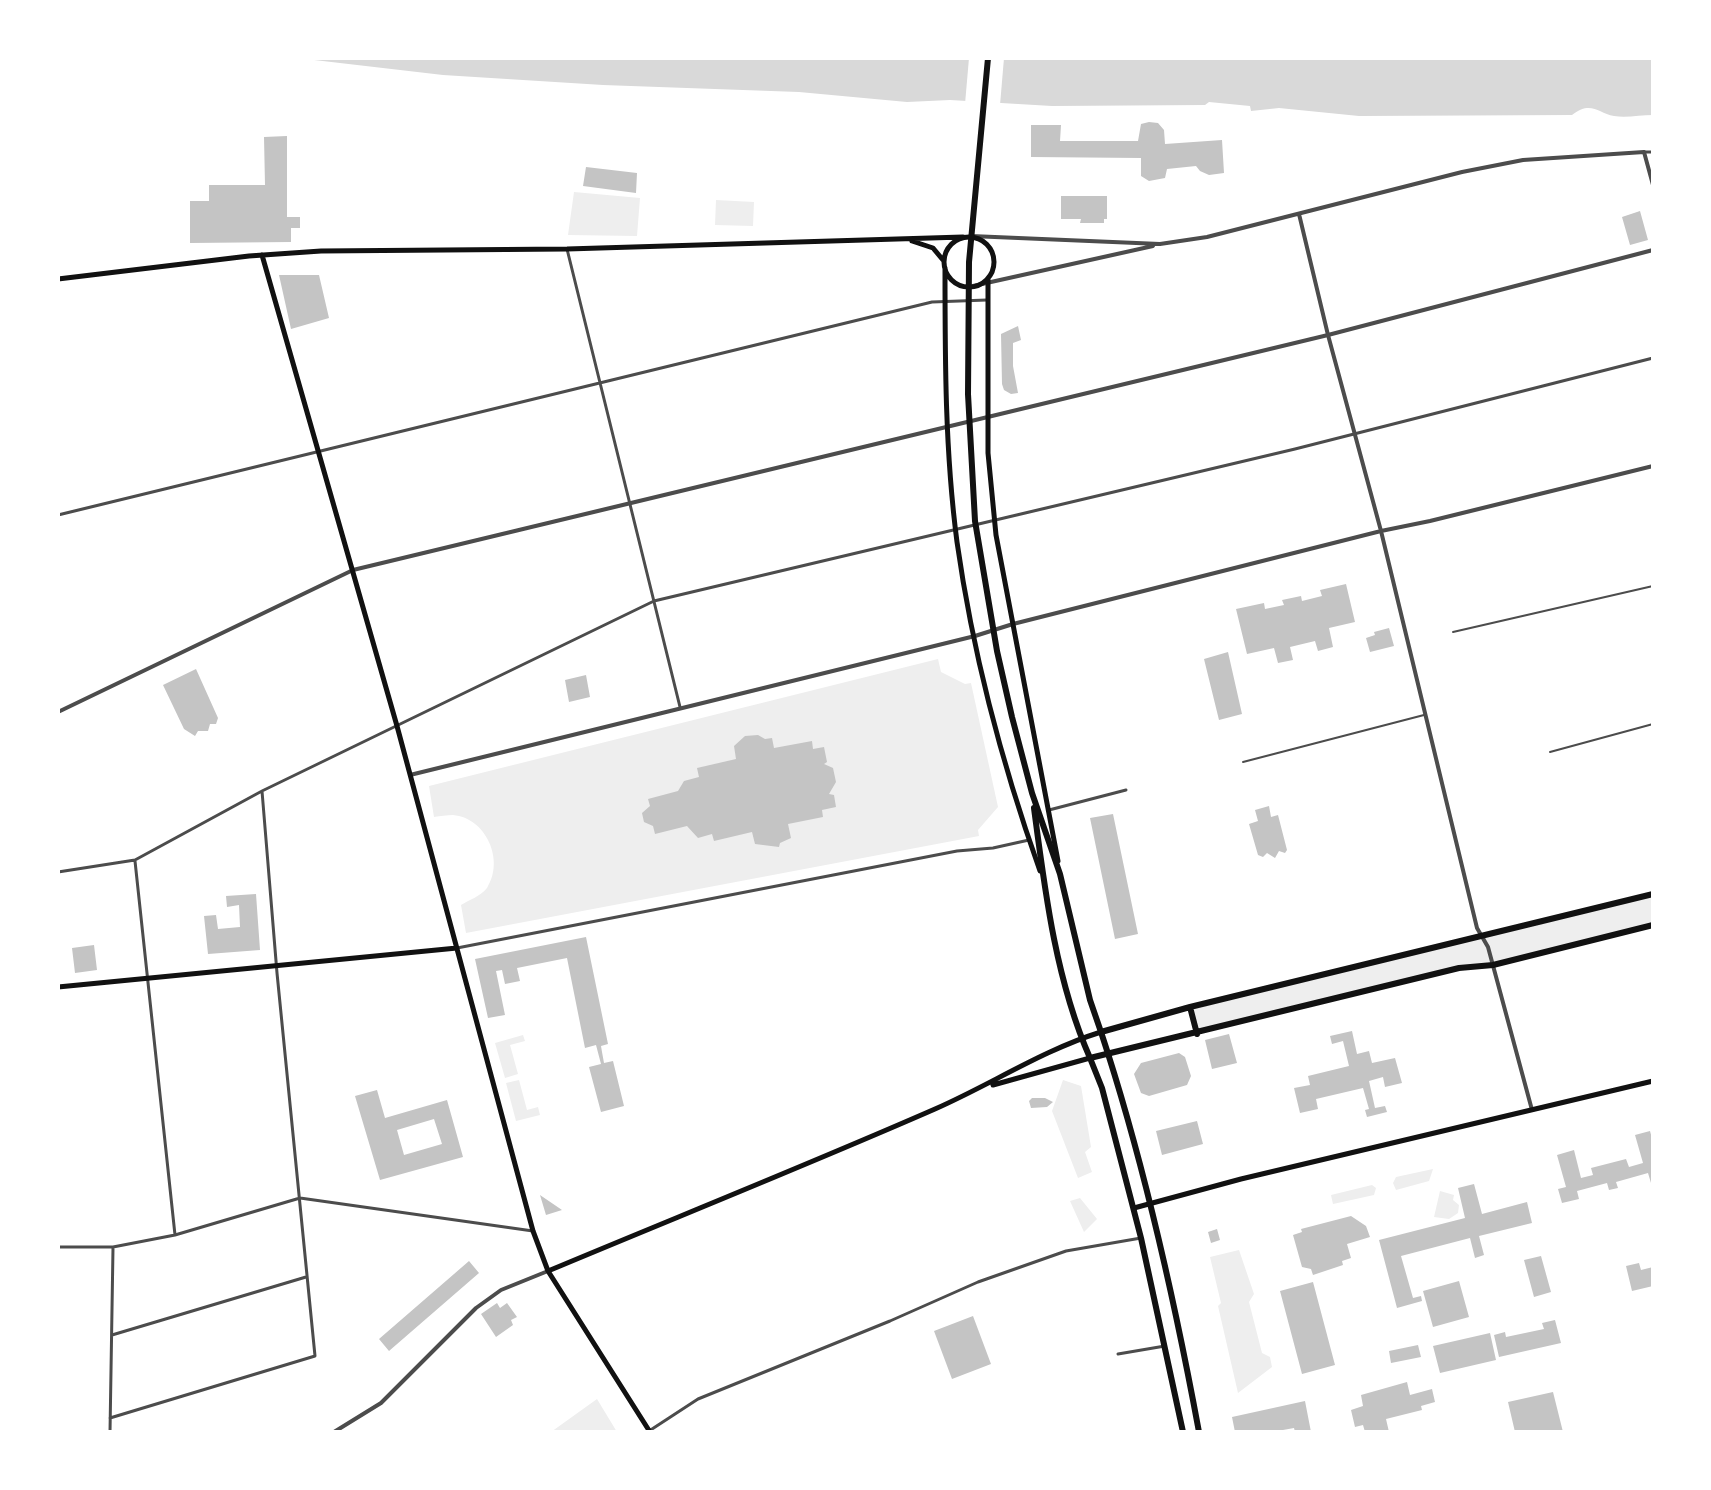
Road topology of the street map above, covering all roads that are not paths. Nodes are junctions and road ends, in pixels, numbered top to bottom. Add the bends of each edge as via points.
1 (988, 58) edge
2 (1644, 152) junction
3 (1653, 152) edge
4 (1653, 185) edge
5 (1299, 214) junction
6 (971, 236) junction
7 (963, 237) junction
8 (899, 239) junction
9 (1160, 244) junction
10 (567, 249) junction
11 (1653, 250) edge
12 (262, 255) junction
13 (944, 265) junction
14 (58, 279) edge
15 (988, 282) junction
16 (987, 300) junction
17 (945, 301) junction
18 (1328, 335) junction
19 (1653, 358) edge
20 (599, 383) junction
21 (988, 417) junction
22 (947, 426) junction
23 (1354, 433) junction
24 (318, 453) junction
25 (1653, 466) edge
26 (628, 503) junction
27 (58, 515) edge
28 (995, 519) junction
29 (956, 528) junction
30 (1381, 531) junction
31 (353, 570) junction
32 (1653, 586) edge
33 (654, 601) junction
34 (1013, 624) junction
35 (1453, 632) dead end
36 (975, 636) junction
37 (681, 708) junction
38 (58, 712) edge
39 (1427, 714) junction
40 (1653, 724) edge
41 (397, 726) junction
42 (1550, 752) dead end
43 (1243, 762) dead end
44 (409, 776) junction
45 (1126, 790) dead end
46 (262, 791) junction
47 (1032, 793) junction
48 (1049, 810) junction
49 (1029, 840) junction
50 (135, 860) junction
51 (58, 872) edge
52 (1060, 874) junction
53 (1043, 879) junction
54 (1653, 894) edge
55 (1653, 925) edge
56 (1482, 935) junction
57 (457, 948) junction
58 (276, 965) junction
59 (1493, 965) junction
60 (148, 978) junction
61 (58, 987) edge
62 (1190, 1007) junction
63 (1101, 1032) junction
64 (1197, 1034) junction
65 (1081, 1039) junction
66 (1108, 1054) junction
67 (1090, 1058) junction
68 (1653, 1081) edge
69 (980, 1089) junction
70 (1532, 1110) junction
71 (300, 1198) junction
72 (1150, 1204) junction
73 (1134, 1208) junction
74 (533, 1231) junction
75 (175, 1235) junction
76 (1141, 1238) junction
77 (58, 1247) edge
78 (113, 1247) junction
79 (548, 1271) junction
80 (306, 1277) junction
81 (112, 1335) junction
82 (1165, 1346) junction
83 (1118, 1354) dead end
84 (110, 1418) junction
85 (649, 1431) edge
86 (110, 1432) edge
87 (334, 1432) edge
88 (1183, 1432) edge
89 (1199, 1432) edge

1 - 47 main road via 969,262 970,463 997,651
2 - 3 street
2 - 4 street
2 - 5 street via 1523,160
5 - 9 street
5 - 18 street
6 - 7 main road
6 - 9 street
6 - 15 main road via 986,243 994,256
7 - 8 main road
7 - 13 main road via 949,246
8 - 10 main road
8 - 13 main road via 933,248
9 - 15 street
10 - 12 main road
10 - 20 street
11 - 18 street
12 - 14 main road
12 - 24 main road
13 - 15 main road via 957,284
13 - 17 main road
15 - 16 main road
16 - 17 street
16 - 21 main road
17 - 20 street
17 - 22 main road
18 - 21 street
18 - 23 street
19 - 23 street
20 - 24 street
20 - 26 street
21 - 22 street
21 - 28 main road
22 - 26 street
22 - 29 main road
23 - 28 street
23 - 30 street
24 - 27 street
24 - 31 main road
25 - 30 street
26 - 31 street
26 - 33 street
28 - 29 street
28 - 34 main road
29 - 33 street
29 - 36 main road
30 - 34 street
30 - 39 street
31 - 38 street
31 - 41 main road
32 - 35 lane
33 - 37 street
33 - 41 street
34 - 36 street
34 - 48 main road
36 - 37 street
36 - 49 main road via 997,739
37 - 44 street
39 - 43 lane
39 - 56 street
40 - 42 lane
41 - 44 main road
41 - 46 street
44 - 57 main road
45 - 48 street
46 - 50 street
46 - 58 street
47 - 52 main road
47 - 53 main road
48 - 52 main road
49 - 53 main road
49 - 57 street
50 - 51 street
50 - 60 street
52 - 63 main road
53 - 65 main road
54 - 56 main road
55 - 59 main road
56 - 59 street
56 - 62 main road
57 - 58 main road
57 - 74 main road
58 - 60 main road
58 - 71 street
59 - 64 main road via 1459,968
59 - 70 street
60 - 61 main road
60 - 75 street
62 - 63 main road
62 - 64 main road
63 - 65 main road
63 - 66 main road
64 - 66 main road
65 - 67 main road
65 - 69 main road
66 - 67 main road
66 - 72 main road
67 - 69 main road
67 - 73 main road
68 - 70 main road
69 - 79 main road
70 - 72 main road
71 - 74 street
71 - 75 street
71 - 80 street
72 - 73 main road
72 - 89 main road
73 - 76 main road
74 - 79 main road
75 - 78 street
76 - 82 main road
76 - 85 street via 1066,1251 978,1282 698,1399
77 - 78 street
78 - 81 street
79 - 85 main road
79 - 87 street via 501,1290 476,1308 381,1403
80 - 81 street
80 - 84 street via 315,1356
81 - 84 street
82 - 83 street
82 - 88 main road
84 - 86 street

